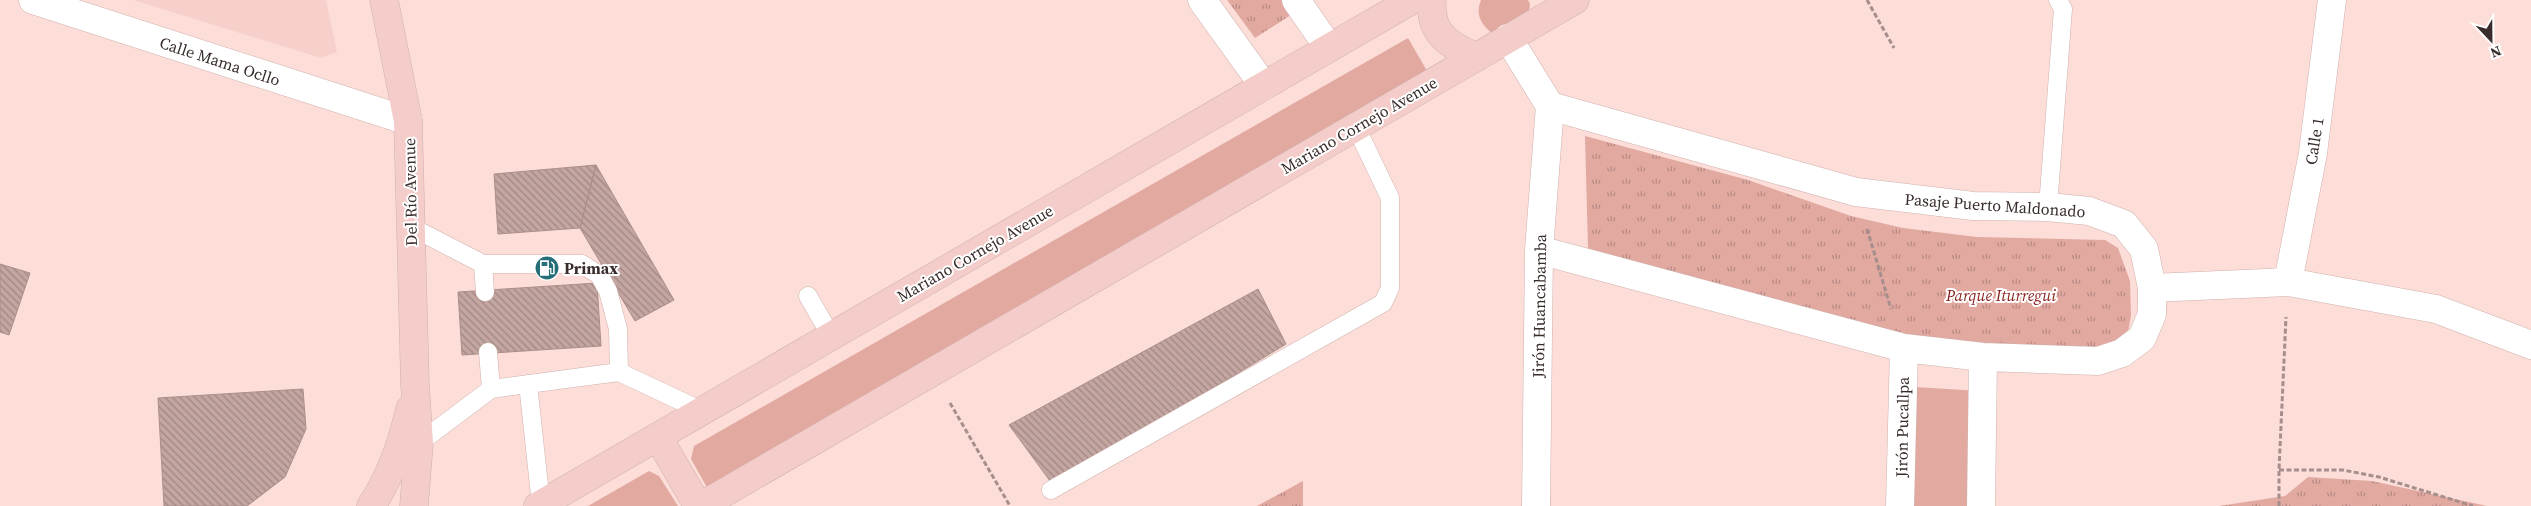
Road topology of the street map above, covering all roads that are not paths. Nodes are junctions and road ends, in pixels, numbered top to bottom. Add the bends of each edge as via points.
1 (33, 0) edge
2 (384, 0) edge
3 (1202, 0) edge
4 (1296, 0) edge
5 (1412, 0) edge
6 (1432, 0) edge
7 (1575, 0) edge
8 (2058, 0) edge
9 (2332, 0) edge
10 (1547, 8) edge
11 (1508, 38) junction
12 (1329, 48) junction
13 (1476, 57) junction
14 (1264, 86) junction
15 (1550, 106) junction
16 (408, 121) junction
17 (1356, 127) junction
18 (2048, 207) junction
19 (411, 227) junction
20 (1538, 250) junction
21 (483, 264) junction
22 (2288, 282) junction
23 (2152, 288) junction
24 (485, 292) dead end
25 (808, 296) dead end
26 (831, 336) junction
27 (2531, 345) edge
28 (1904, 348) junction
29 (488, 352) dead end
30 (1983, 357) junction
31 (619, 372) junction
32 (528, 384) junction
33 (415, 385) junction
34 (491, 389) junction
35 (702, 411) junction
36 (658, 436) junction
37 (419, 443) junction
38 (1051, 490) dead end
39 (540, 505) edge
40 (371, 506) edge
41 (414, 506) edge
42 (699, 506) edge
43 (1536, 506) edge
44 (1900, 506) edge
45 (1981, 506) edge

1 - 16 street, Calle Mama Ocllo
2 - 16 main road, Del Río Avenue
3 - 14 street
4 - 12 street
5 - 12 main road, Mariano Cornejo Avenue
6 - 13 main road via 1431,11 1438,32 1454,48
7 - 10 main road, Mariano Cornejo Avenue
8 - 18 lane via 2063,9
9 - 22 street, Calle 1 via 2313,153
10 - 11 main road, Mariano Cornejo Avenue
11 - 13 main road, Mariano Cornejo Avenue
11 - 15 street
12 - 14 main road, Mariano Cornejo Avenue
13 - 17 main road, Mariano Cornejo Avenue
14 - 26 main road, Mariano Cornejo Avenue
15 - 18 street, Pasaje Puerto Maldonado via 1856,192 1973,206
15 - 20 street, Jirón Huancabamba
16 - 19 main road, Del Río Avenue
17 - 38 lane via 1390,198 1390,288 1383,303
17 - 42 main road, Mariano Cornejo Avenue
18 - 23 street, Pasaje Puerto Maldonado via 2089,211 2124,224 2144,249
19 - 21 lane
19 - 33 main road, Del Río Avenue
20 - 28 street, Pasaje Puerto Maldonado
20 - 43 street, Jirón Huancabamba
21 - 24 lane
21 - 31 lane via 582,264 599,275 608,291 618,329
22 - 23 street
22 - 27 street via 2436,308
23 - 30 street, Pasaje Puerto Maldonado via 2152,314 2142,338 2122,353 2098,361
25 - 26 lane
26 - 35 main road, Mariano Cornejo Avenue
28 - 30 street, Pasaje Puerto Maldonado
28 - 44 street, Jirón Pucallpa
29 - 34 lane
30 - 45 street
31 - 32 lane
31 - 35 lane
32 - 34 lane
32 - 39 lane
33 - 37 main road, Del Río Avenue
33 - 40 main road, Del Río Avenue via 399,448
34 - 37 lane
35 - 36 main road, Mariano Cornejo Avenue
36 - 39 main road, Mariano Cornejo Avenue
36 - 42 main road
37 - 41 main road, Del Río Avenue

